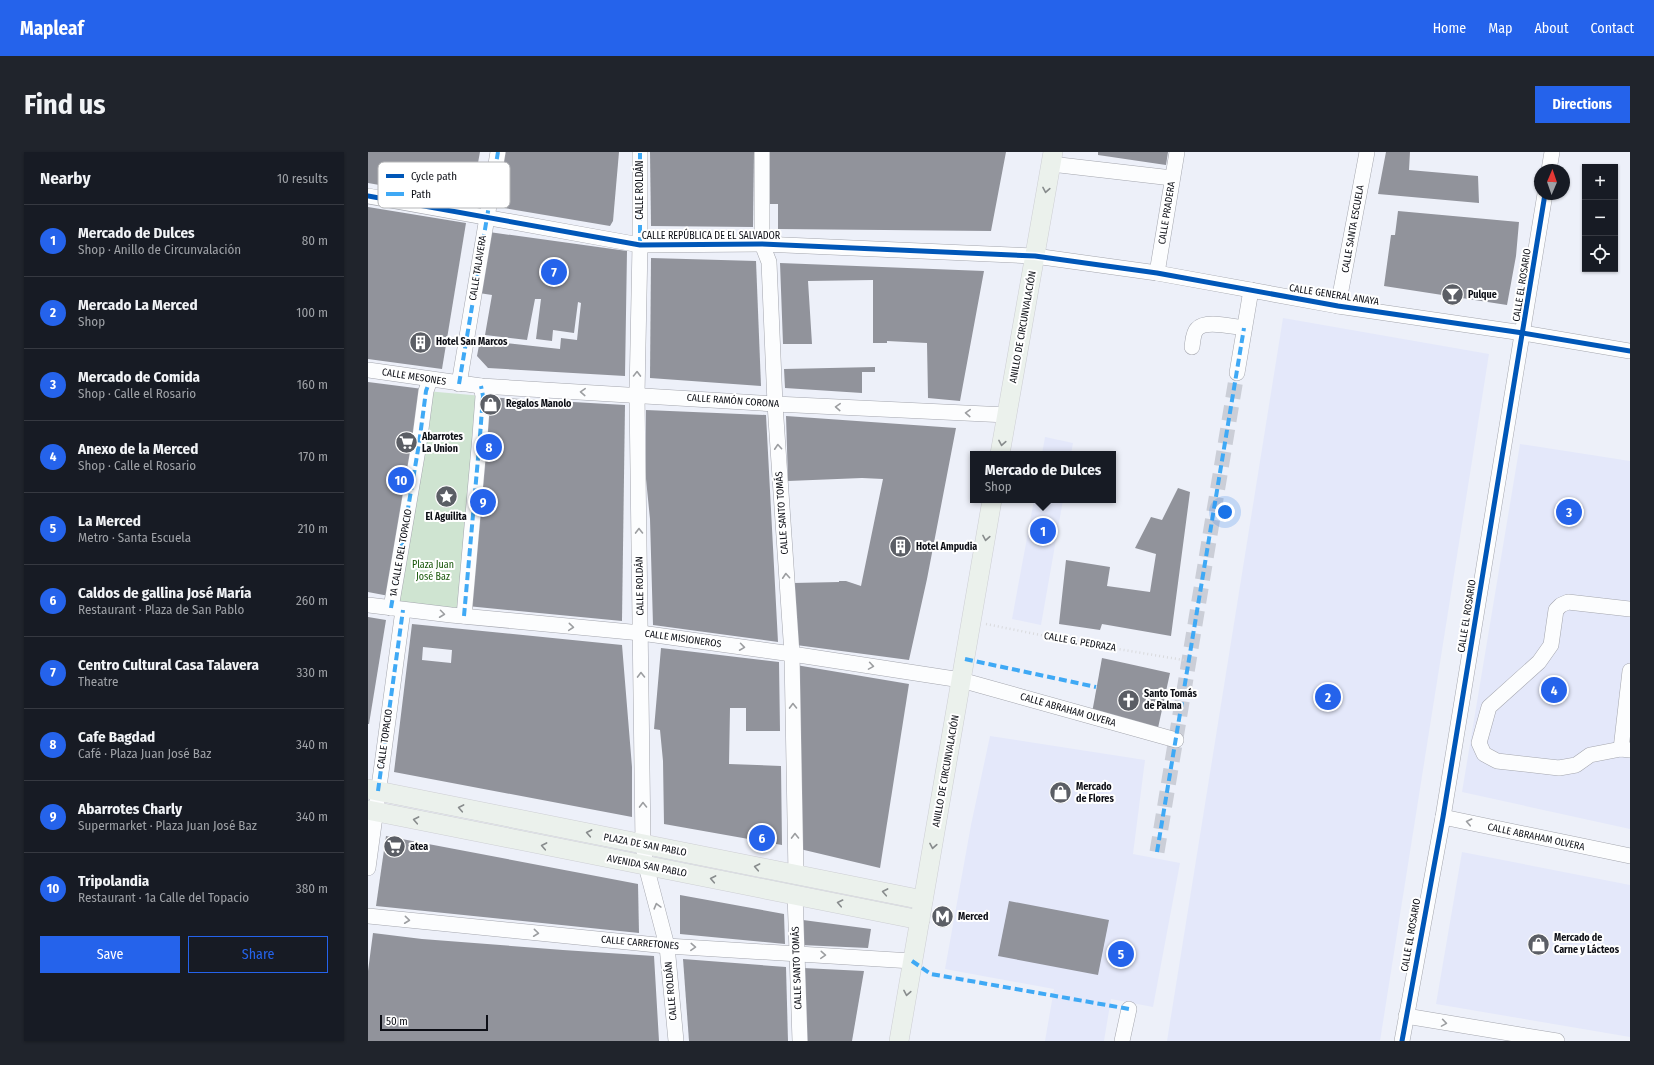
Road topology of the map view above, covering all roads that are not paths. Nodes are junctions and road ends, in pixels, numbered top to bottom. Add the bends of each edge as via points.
1 (498, 152) edge
2 (640, 152) edge
3 (762, 152) edge
4 (1177, 152) edge
5 (1367, 152) edge
6 (1552, 152) edge
7 (1052, 158) edge
8 (496, 162) edge
9 (1550, 164) edge
10 (1172, 178) junction
11 (368, 196) edge
12 (378, 198) edge
13 (1544, 200) edge
14 (433, 208) edge
15 (489, 208) edge
16 (487, 218) junction
17 (762, 244) junction
18 (640, 246) junction
19 (1035, 256) junction
20 (1156, 273) junction
21 (1251, 290) junction
22 (1338, 306) junction
23 (1244, 328) junction
24 (1523, 333) junction
25 (1192, 347) dead end
26 (1630, 351) edge
27 (368, 370) edge
28 (1237, 373) tunnel mouth
29 (430, 380) junction
30 (459, 384) junction
31 (481, 386) junction
32 (637, 395) junction
33 (775, 404) junction
34 (1007, 415) junction
35 (1001, 451) edge
36 (992, 503) edge
37 (368, 605) edge
38 (397, 609) junction
39 (1630, 609) edge
40 (464, 616) junction
41 (641, 633) junction
42 (792, 654) junction
43 (1630, 671) edge
44 (961, 680) junction
45 (1176, 740) dead end
46 (1626, 749) edge
47 (373, 790) edge
48 (372, 811) edge
49 (1442, 817) junction
50 (643, 844) junction
51 (1630, 856) edge
52 (646, 866) junction
53 (368, 868) edge
54 (796, 875) junction
55 (795, 894) junction
56 (923, 900) junction
57 (368, 916) edge
58 (920, 920) junction
59 (668, 946) junction
60 (796, 953) junction
61 (912, 961) junction
62 (1129, 1010) dead end
63 (1406, 1016) junction
64 (676, 1041) edge
65 (800, 1041) edge
66 (899, 1041) edge
67 (1122, 1041) edge
68 (1402, 1041) edge
69 (1557, 1041) edge

1 - 8 street, CALLE TALAVERA
2 - 18 street, CALLE ROLDÁN
3 - 17 street, CALLE SANTO TOMÁS
4 - 10 street, CALLE PRADERA
5 - 22 street, CALLE SANTA ESCUELA
6 - 9 street
7 - 10 street
7 -> 19 main road, ANILLO DE CIRCUNVALACIÓN
10 - 20 street, CALLE PRADERA
11 - 12 street, CALLE REPÚBLICA DE EL SALVADOR
13 - 24 street, CALLE EL ROSARIO
14 - 16 street, CALLE REPÚBLICA DE EL SALVADOR
15 - 16 street, CALLE TALAVERA
16 - 18 street, CALLE REPÚBLICA DE EL SALVADOR
16 - 30 street, CALLE TALAVERA
17 - 18 street, CALLE REPÚBLICA DE EL SALVADOR
17 - 19 street, CALLE REPÚBLICA DE EL SALVADOR
17 - 33 street, CALLE SANTO TOMÁS via 769,262
32 -> 18 street, CALLE ROLDÁN
19 - 20 street, CALLE GENERAL ANAYA
19 - 34 main road, ANILLO DE CIRCUNVALACIÓN
20 - 21 street, CALLE GENERAL ANAYA
21 - 22 street, CALLE GENERAL ANAYA
21 - 23 street
22 - 24 street, CALLE GENERAL ANAYA
23 - 25 street via 1203,324 1196,329
23 - 28 street
24 - 26 street, CALLE GENERAL ANAYA
24 - 49 street, CALLE EL ROSARIO
27 - 29 street, CALLE MESONES
29 - 30 street, CALLE MESONES
29 - 38 street, 1A CALLE DEL TOPACIO via 426,391
30 - 31 street, CALLE RAMÓN CORONA
32 -> 31 street, CALLE RAMÓN CORONA
31 - 40 street via 483,396
32 - 33 street, CALLE RAMÓN CORONA
41 -> 32 street, CALLE ROLDÁN
34 -> 33 street, CALLE RAMÓN CORONA
42 -> 33 street, CALLE SANTO TOMÁS
34 -> 35 main road, ANILLO DE CIRCUNVALACIÓN
36 -> 44 main road, ANILLO DE CIRCUNVALACIÓN
37 - 38 street, CALLE MISIONEROS
38 -> 40 street, CALLE MISIONEROS
38 - 47 street, CALLE TOPACIO
39 - 46 street via 1568,602 1561,605 1556,610 1551,645 1539,662 1489,707 1479,743 1484,754 1497,761 1559,768 1576,765 1590,755
40 -> 41 street, CALLE MISIONEROS
41 -> 42 street, CALLE MISIONEROS
50 -> 41 street, CALLE ROLDÁN
42 -> 44 street, CALLE MISIONEROS
54 -> 42 street, CALLE SANTO TOMÁS
43 - 46 street
44 - 45 street, CALLE ABRAHAM OLVERA
44 -> 56 main road, ANILLO DE CIRCUNVALACIÓN
47 - 48 street, CALLE TOPACIO
50 -> 47 main road, PLAZA DE SAN PABLO
52 -> 48 main road, AVENIDA SAN PABLO
48 - 53 street, CALLE TOPACIO
51 -> 49 street, CALLE ABRAHAM OLVERA
49 - 63 street, CALLE EL ROSARIO
50 - 52 street, CALLE ROLDÁN
54 -> 50 main road, PLAZA DE SAN PABLO
55 -> 52 main road, AVENIDA SAN PABLO
59 -> 52 street, CALLE ROLDÁN
56 -> 54 main road, PLAZA DE SAN PABLO
58 -> 55 main road, AVENIDA SAN PABLO
55 - 60 street, CALLE SANTO TOMÁS
56 - 58 main road, ANILLO DE CIRCUNVALACIÓN
57 -> 59 street, CALLE CARRETONES
58 - 61 main road, ANILLO DE CIRCUNVALACIÓN
59 -> 60 street, CALLE CARRETONES
59 - 64 street, CALLE ROLDÁN
60 -> 61 street, CALLE CARRETONES
60 - 65 street, CALLE SANTO TOMÁS
61 -> 66 main road, ANILLO DE CIRCUNVALACIÓN
62 - 67 street
63 - 68 street, CALLE EL ROSARIO
63 -> 69 street

